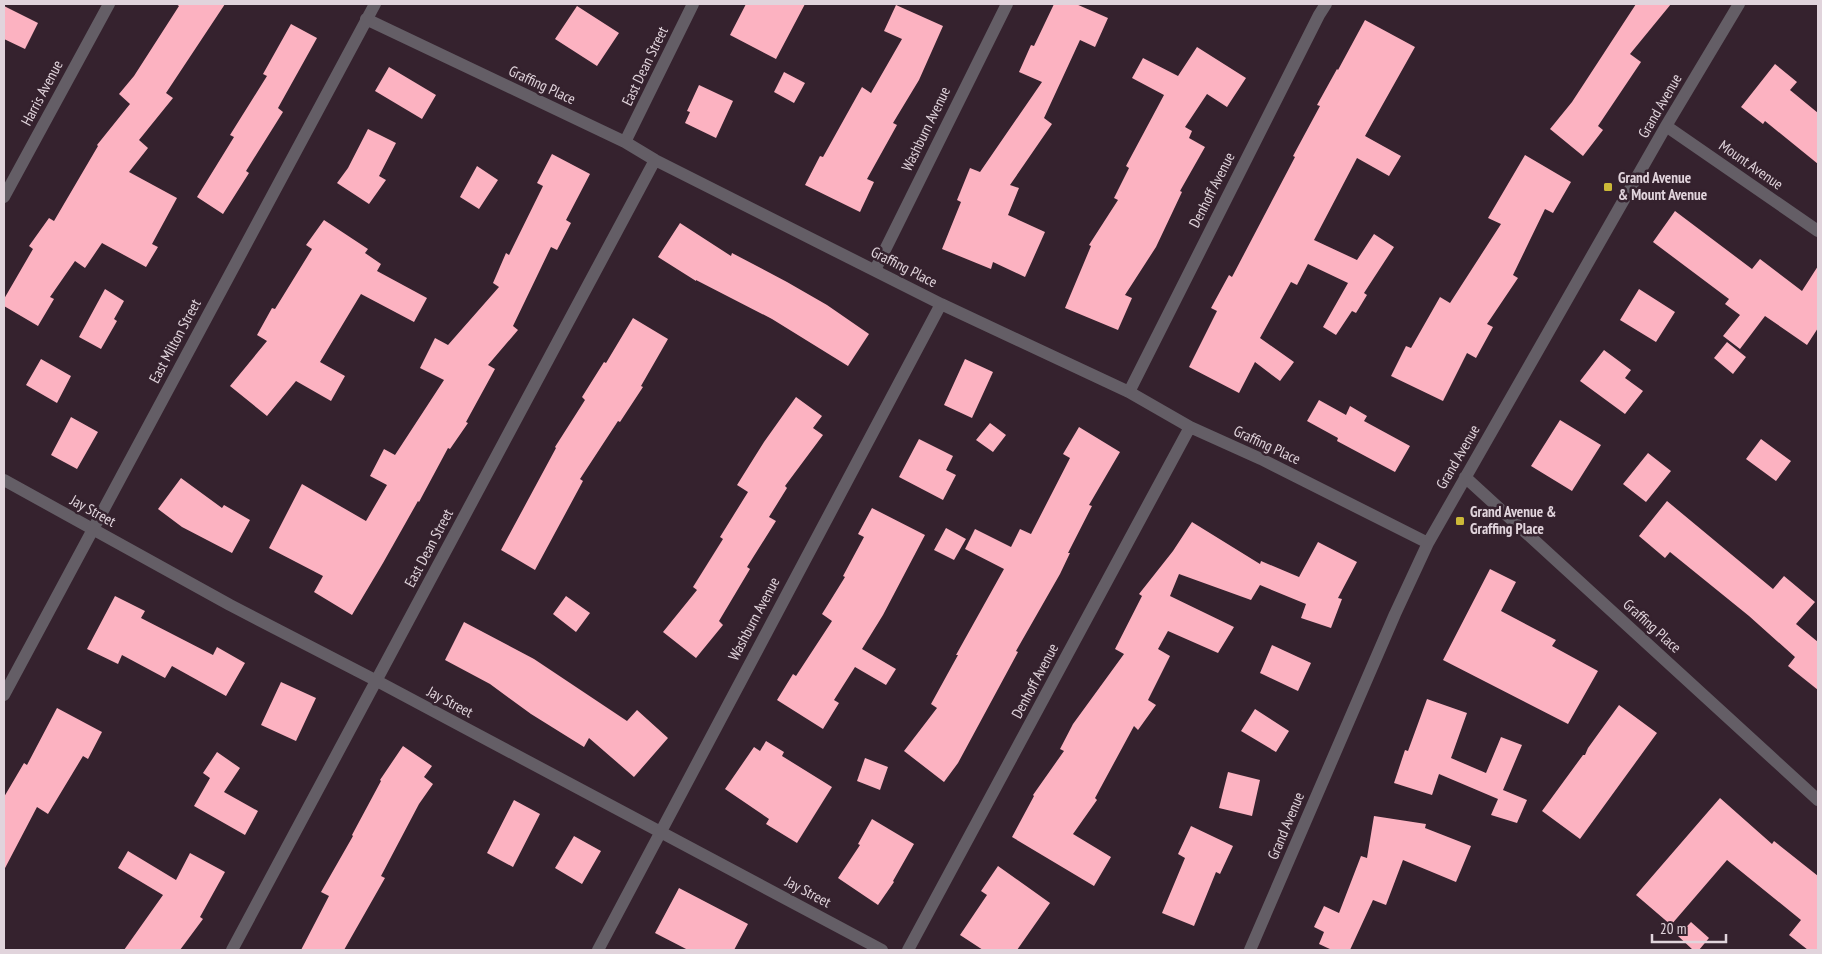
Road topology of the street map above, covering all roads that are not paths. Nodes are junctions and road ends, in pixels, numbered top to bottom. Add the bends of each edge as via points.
1 (109, 4) edge
2 (375, 4) edge
3 (694, 4) edge
4 (1007, 4) edge
5 (1326, 4) edge
6 (1739, 4) edge
7 (366, 19) junction
8 (1666, 126) junction
9 (625, 142) junction
10 (655, 160) junction
11 (4, 197) edge
12 (1818, 231) edge
13 (875, 270) junction
14 (941, 304) junction
15 (1129, 392) junction
16 (1190, 428) junction
17 (1465, 476) junction
18 (4, 480) edge
19 (93, 529) junction
20 (1428, 543) junction
21 (377, 681) junction
22 (4, 695) edge
23 (1818, 800) edge
24 (660, 831) junction
25 (232, 950) edge
26 (598, 950) edge
27 (882, 950) edge
28 (908, 950) edge
29 (1250, 950) edge

1 - 11 street, Harris Avenue
2 - 7 street, East Milton Street
3 - 9 street, East Dean Street
4 - 13 street, Washburn Avenue
5 - 15 street, Denhoff Avenue
6 - 8 street, Grand Avenue
7 - 9 street, Graffing Place
7 - 19 street, East Milton Street
8 - 12 street, Mount Avenue
8 - 17 street, Grand Avenue
9 - 10 street, Graffing Place
10 - 13 street, Graffing Place
10 - 21 street, East Dean Street
13 - 14 street, Graffing Place
14 - 15 street, Graffing Place
14 - 24 street, Washburn Avenue
15 - 16 street, Graffing Place
16 - 20 street, Graffing Place via 1261,459
16 - 28 street, Denhoff Avenue
17 - 20 street, Grand Avenue
17 - 23 street, Graffing Place
18 - 19 street, Jay Street
19 - 21 street, Jay Street
19 - 22 street, East Milton Street
20 - 29 street, Grand Avenue
21 - 24 street, Jay Street
21 - 25 street, East Dean Street
24 - 26 street, Washburn Avenue
24 - 27 street, Jay Street

